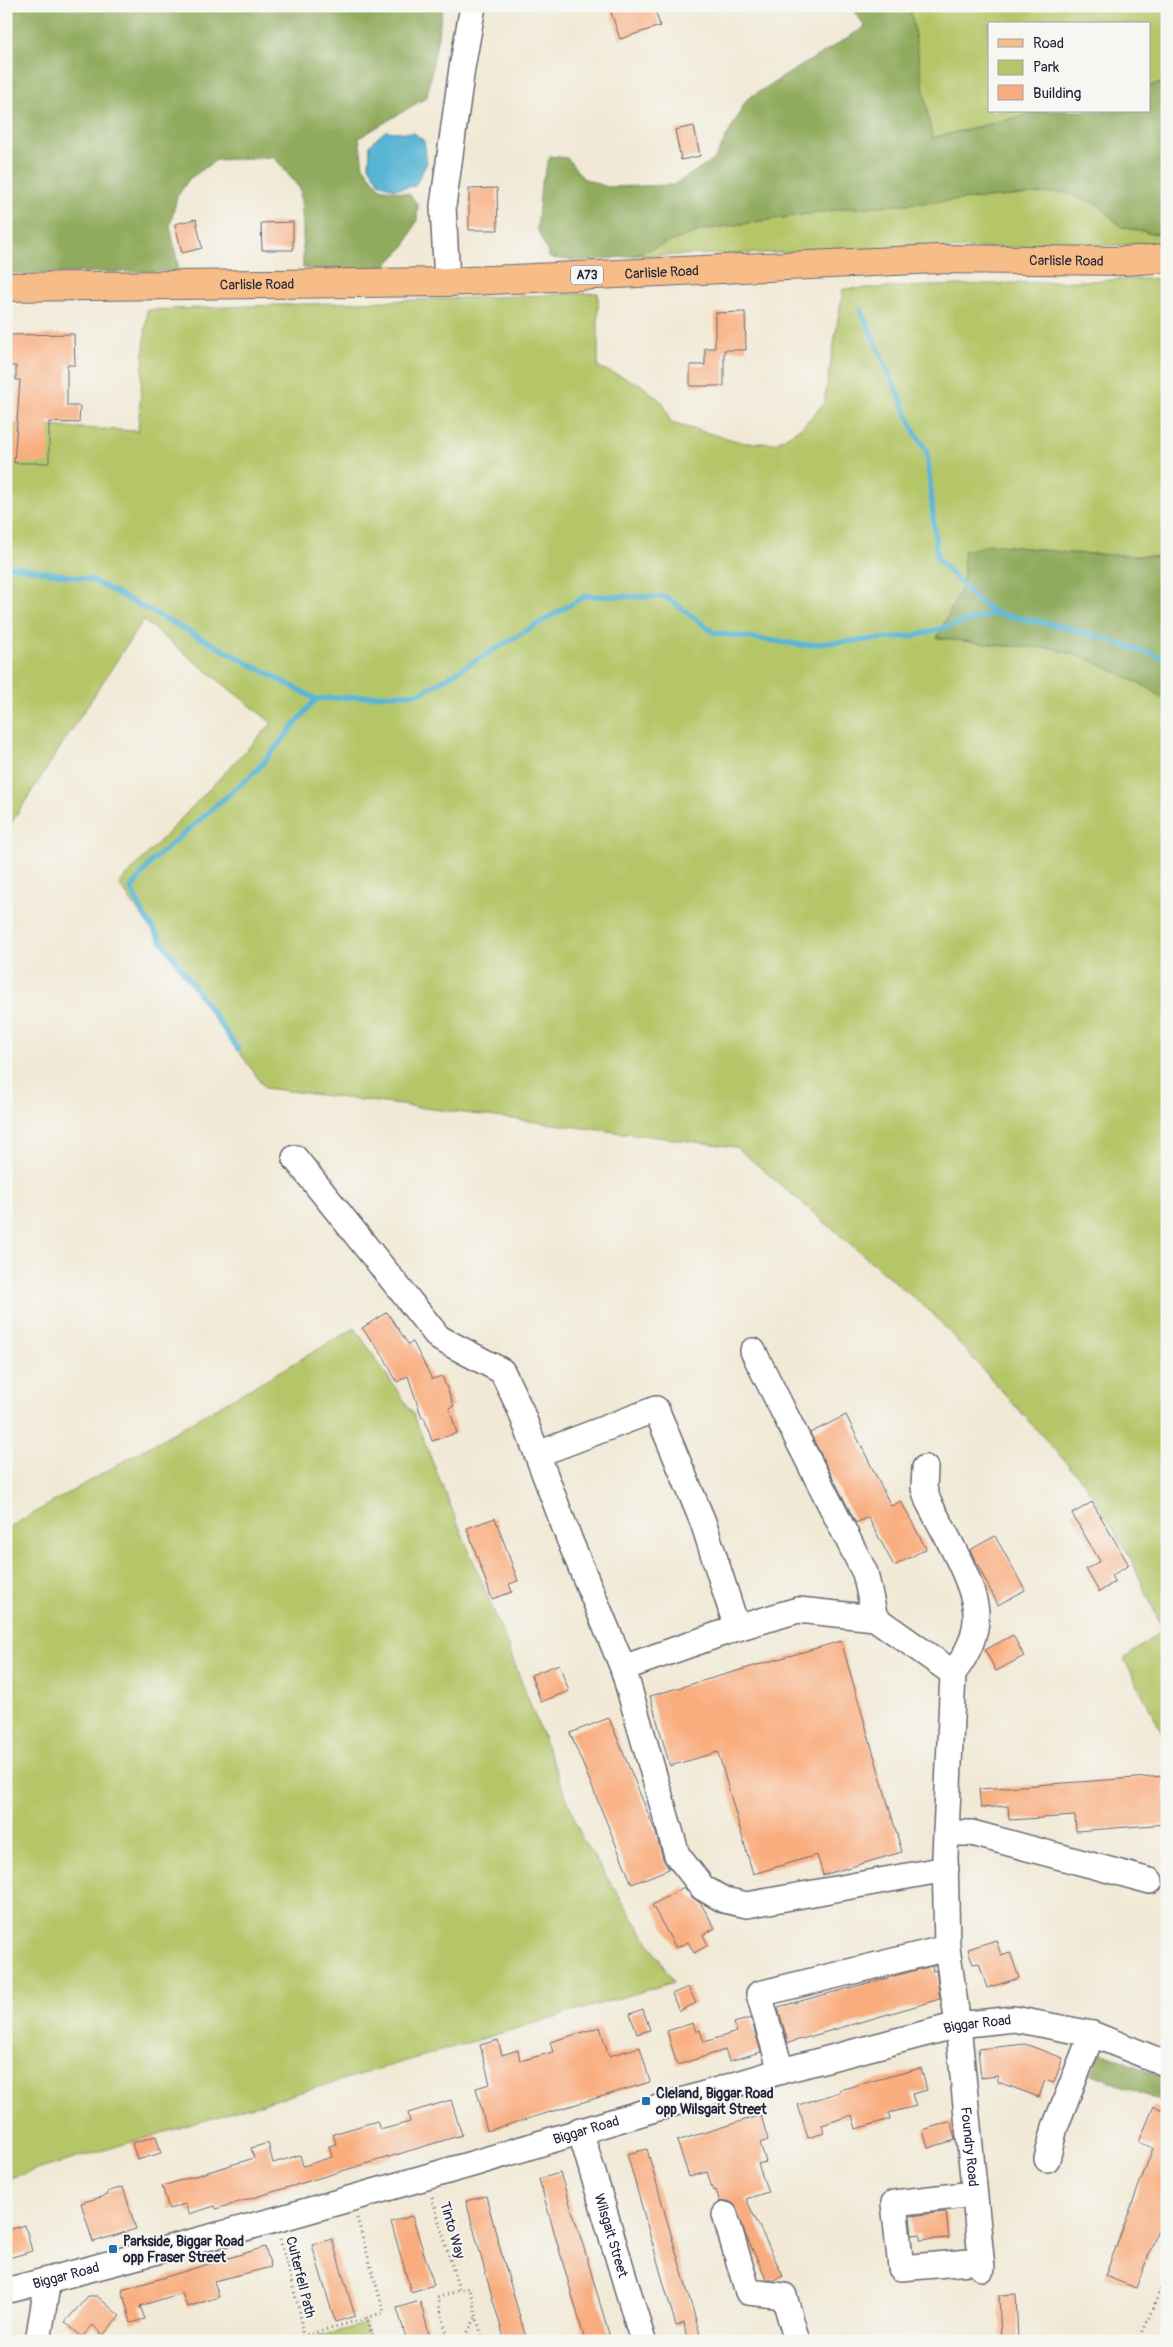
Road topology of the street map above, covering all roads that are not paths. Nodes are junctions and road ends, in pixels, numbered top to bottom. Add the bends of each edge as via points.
1 (473, 6) edge
2 (1167, 258) edge
3 (447, 282) junction
4 (6, 287) edge
5 (295, 1158) dead end
6 (753, 1351) dead end
7 (538, 1454) junction
8 (925, 1468) dead end
9 (875, 1618) junction
10 (736, 1628) junction
11 (623, 1668) junction
12 (953, 1674) junction
13 (946, 1833) junction
14 (946, 1869) junction
15 (1150, 1881) dead end
16 (947, 1948) junction
17 (958, 2025) junction
18 (1092, 2034) junction
19 (1167, 2064) edge
20 (782, 2070) junction
21 (580, 2130) junction
22 (1047, 2159) dead end
23 (974, 2194) junction
24 (725, 2215) dead end
25 (48, 2280) junction
26 (6, 2291) edge
27 (38, 2341) edge
28 (643, 2341) edge
29 (797, 2341) edge

1 - 3 street via 443,206
2 - 3 main road, Carlisle Road / A73 via 1124,261 937,259
3 - 4 main road, Carlisle Road / A73
5 - 7 street via 439,1338 502,1370
6 - 9 street via 865,1573
7 - 10 street via 656,1409 703,1522
7 - 11 street
8 - 12 street via 924,1488 928,1501 971,1588 976,1620 972,1643
9 - 10 street via 798,1610
9 - 12 street
10 - 11 street
11 - 14 street via 677,1855 703,1888 724,1900 747,1905
12 - 13 street, Foundry Road
13 - 14 street, Foundry Road
13 - 15 street via 972,1833
14 - 16 street, Foundry Road
16 - 17 street, Foundry Road
16 - 20 street via 759,1994
17 - 18 street, Biggar Road via 1014,2019
17 - 20 street, Biggar Road
17 - 23 street, Foundry Road
18 - 19 street, Biggar Road
18 - 22 street via 1055,2127
20 - 21 street, Biggar Road
21 - 25 street, Biggar Road via 275,2220
21 - 28 street, Wilsgait Street
23 - 23 street, Foundry Road via 981,2265 901,2268 894,2203
24 - 29 street via 748,2292 784,2296
25 - 26 street, Biggar Road
25 - 27 street

